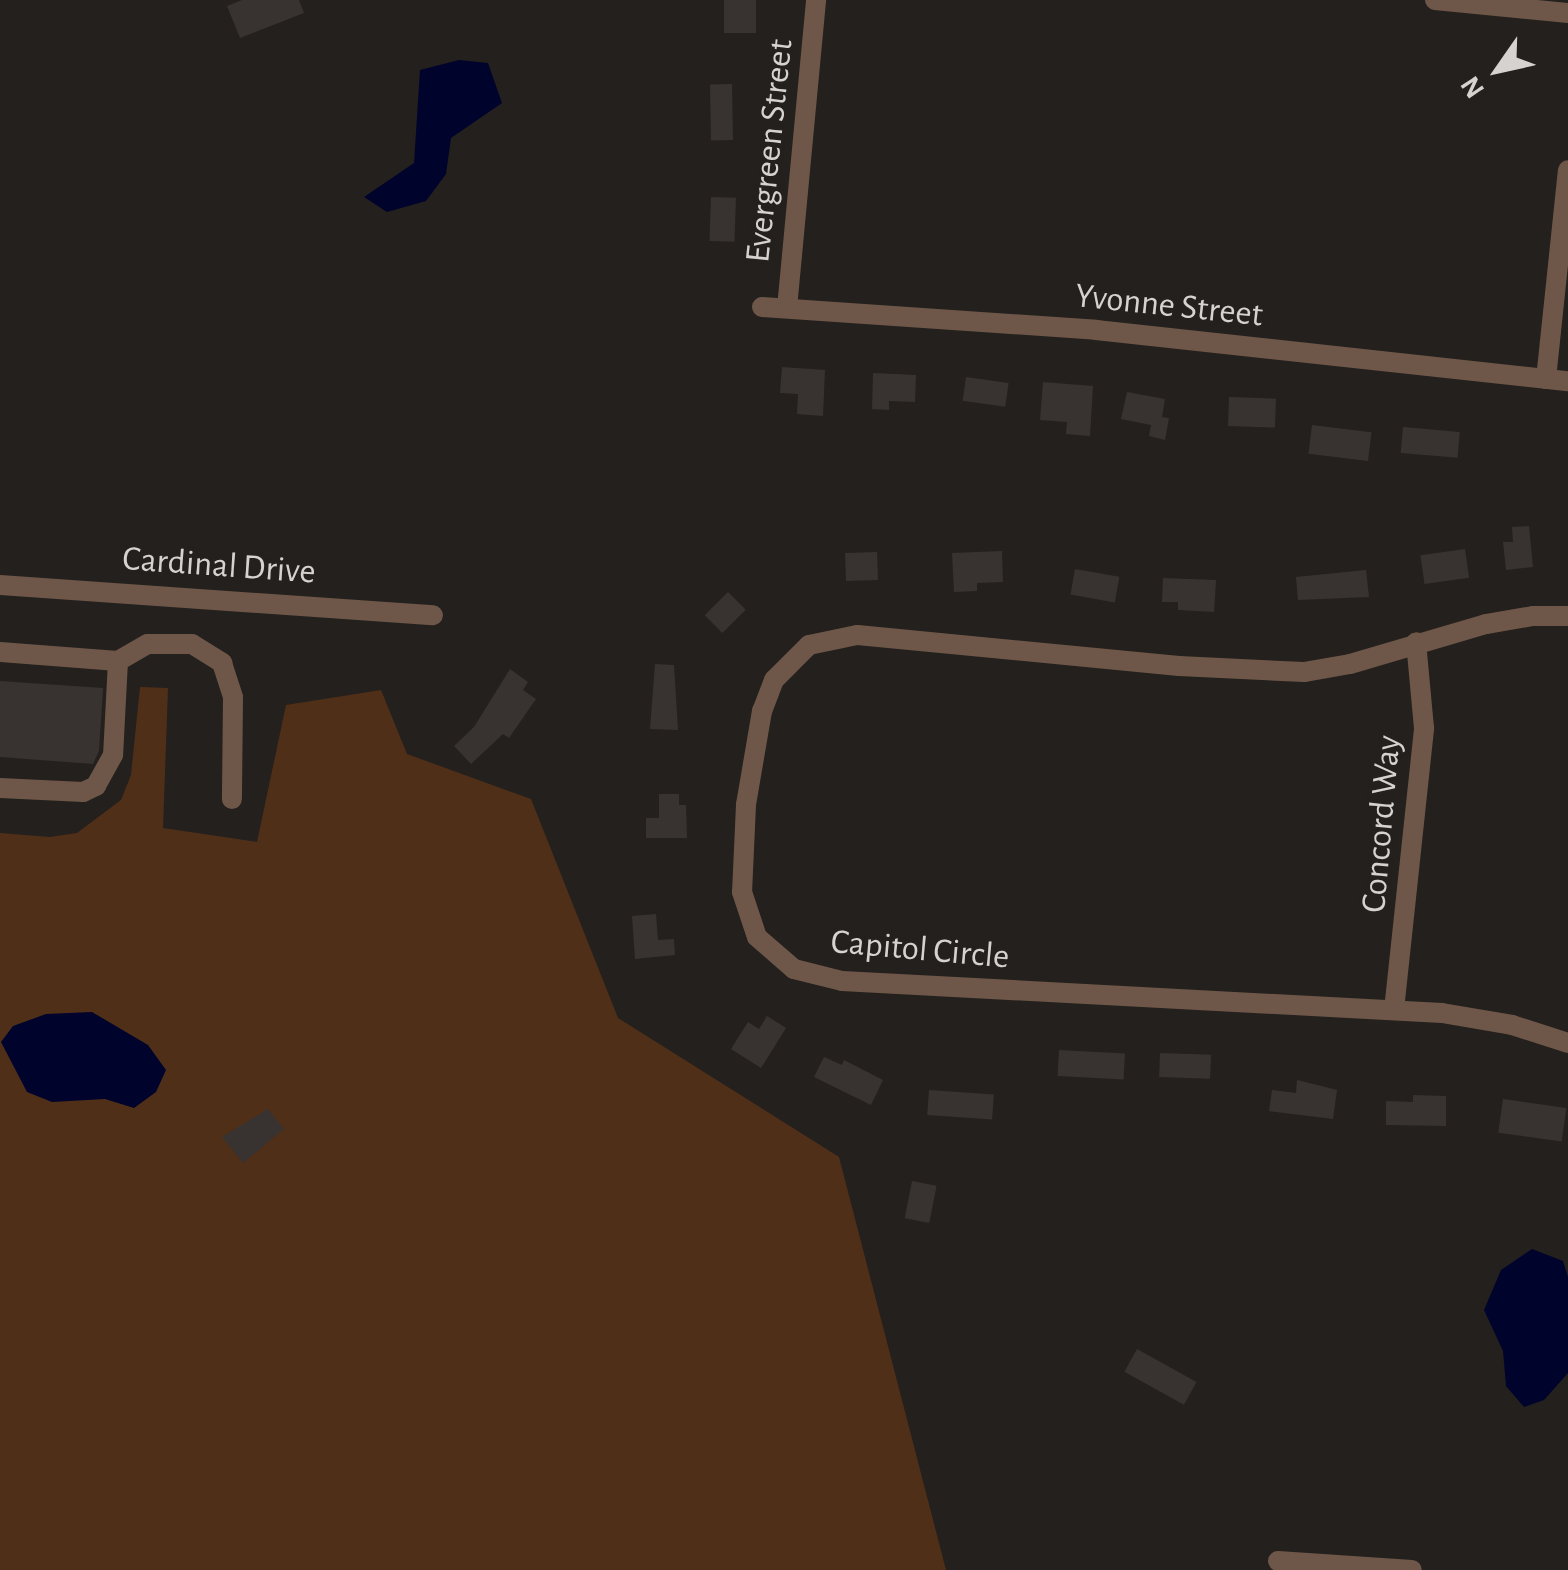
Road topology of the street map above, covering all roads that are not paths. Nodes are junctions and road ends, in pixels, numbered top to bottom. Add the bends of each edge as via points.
1 (816, 0) edge
2 (1436, 0) edge
3 (1568, 13) edge
4 (1568, 170) edge
5 (762, 307) dead end
6 (786, 308) junction
7 (1546, 378) junction
8 (1568, 381) edge
9 (0, 584) edge
10 (433, 615) dead end
11 (1568, 616) edge
12 (1416, 642) junction
13 (0, 652) edge
14 (118, 661) junction
15 (0, 788) edge
16 (232, 800) dead end
17 (1394, 1010) junction
18 (1568, 1043) edge
19 (1278, 1561) dead end
20 (1412, 1570) edge

1 - 6 street, Evergreen Street
2 - 3 street
4 - 7 street
5 - 6 street, Yvonne Street
6 - 7 street, Yvonne Street via 1096,330
7 - 8 street, Yvonne Street
9 - 10 street, Cardinal Drive
11 - 12 street, Capitol Circle via 1517,618
12 - 17 street, Concord Way via 1424,728
12 - 17 street, Capitol Circle via 1304,672 856,635 809,645 774,680 762,711 743,853 742,892 757,937 794,970 858,982
13 - 14 street
14 - 15 street via 112,755 96,786 84,792
14 - 16 street via 148,644 192,644 222,662 233,697
17 - 18 street, Capitol Circle via 1512,1025
19 - 20 street

